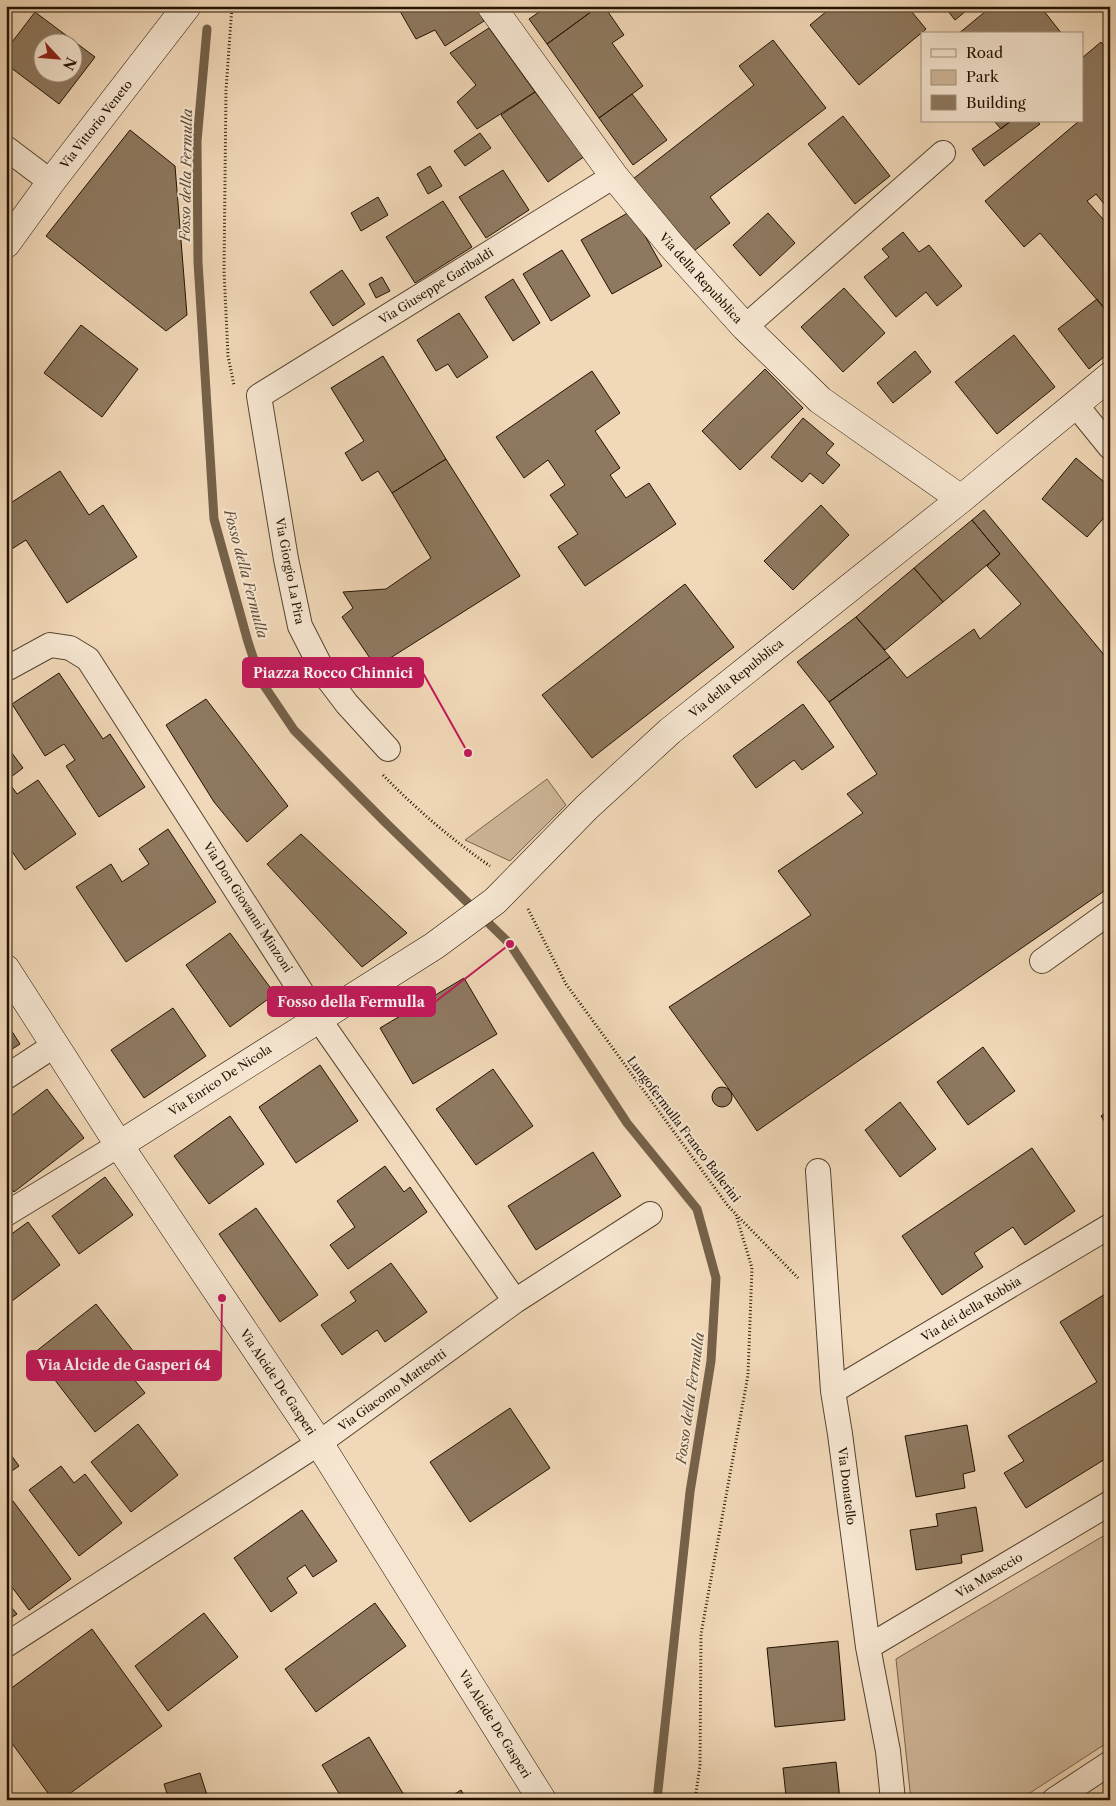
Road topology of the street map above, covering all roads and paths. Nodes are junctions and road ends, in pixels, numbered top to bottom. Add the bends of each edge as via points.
1 (187, 6) edge
2 (491, 6) edge
3 (6, 148) edge
4 (943, 153) dead end
5 (614, 176) junction
6 (51, 182) junction
7 (6, 244) edge
8 (745, 327) junction
9 (1110, 376) edge
10 (259, 396) joint
11 (1075, 404) junction
12 (1110, 447) edge
13 (961, 499) junction
14 (6, 669) edge
15 (388, 749) dead end
16 (514, 883) junction
17 (1110, 912) edge
18 (1042, 960) dead end
19 (6, 969) edge
20 (318, 1018) junction
21 (54, 1045) junction
22 (6, 1077) edge
23 (119, 1145) junction
24 (818, 1171) dead end
25 (6, 1214) edge
26 (650, 1214) dead end
27 (736, 1214) junction
28 (1110, 1226) edge
29 (800, 1280) dead end
30 (515, 1301) junction
31 (833, 1391) junction
32 (320, 1443) junction
33 (1110, 1504) edge
34 (6, 1645) edge
35 (868, 1647) junction
36 (1110, 1764) edge
37 (542, 1800) edge
38 (696, 1800) edge
39 (893, 1800) edge
40 (1054, 1800) edge

1 - 6 street, Via Vittorio Veneto
2 - 5 street, Via della Repubblica
3 - 6 street
4 - 8 street
5 - 8 street, Via della Repubblica
5 - 10 street, Via Giuseppe Garibaldi
6 - 7 street, Via Vittorio Veneto
8 - 13 street, Via della Repubblica via 820,400
9 - 11 street, Via della Repubblica
10 - 15 street, Via Giorgio La Pira via 300,626 325,675
11 - 12 street
11 - 13 street, Via della Repubblica
13 - 16 street, Via della Repubblica via 670,730
14 - 20 street, Via Don Giovanni Minzoni via 50,645 70,648 88,659
16 - 20 street, Via Enrico De Nicola via 434,946
16 - 27 path, Lungofermulla Franco Ballerini via 566,984
17 - 18 street
19 - 21 street, Via Alcide De Gasperi
20 - 23 street, Via Enrico De Nicola
20 - 30 street, Via Don Giovanni Minzoni
21 - 22 street
21 - 23 street, Via Alcide De Gasperi
23 - 25 street, Via Enrico De Nicola
23 - 32 street, Via Alcide De Gasperi
24 - 31 street, Via Donatello
26 - 30 street, Via Giacomo Matteotti
27 - 29 path, Lungofermulla Franco Ballerini
27 - 38 path via 752,1268 748,1375 701,1634 700,1765
28 - 31 street, Via dei della Robbia
30 - 32 street, Via Giacomo Matteotti
31 - 35 street, Via Donatello
32 - 34 street, Via Giacomo Matteotti
32 - 37 street, Via Alcide De Gasperi
33 - 35 street, Via Masaccio
35 - 39 street, Via Donatello via 888,1751
36 - 40 street

